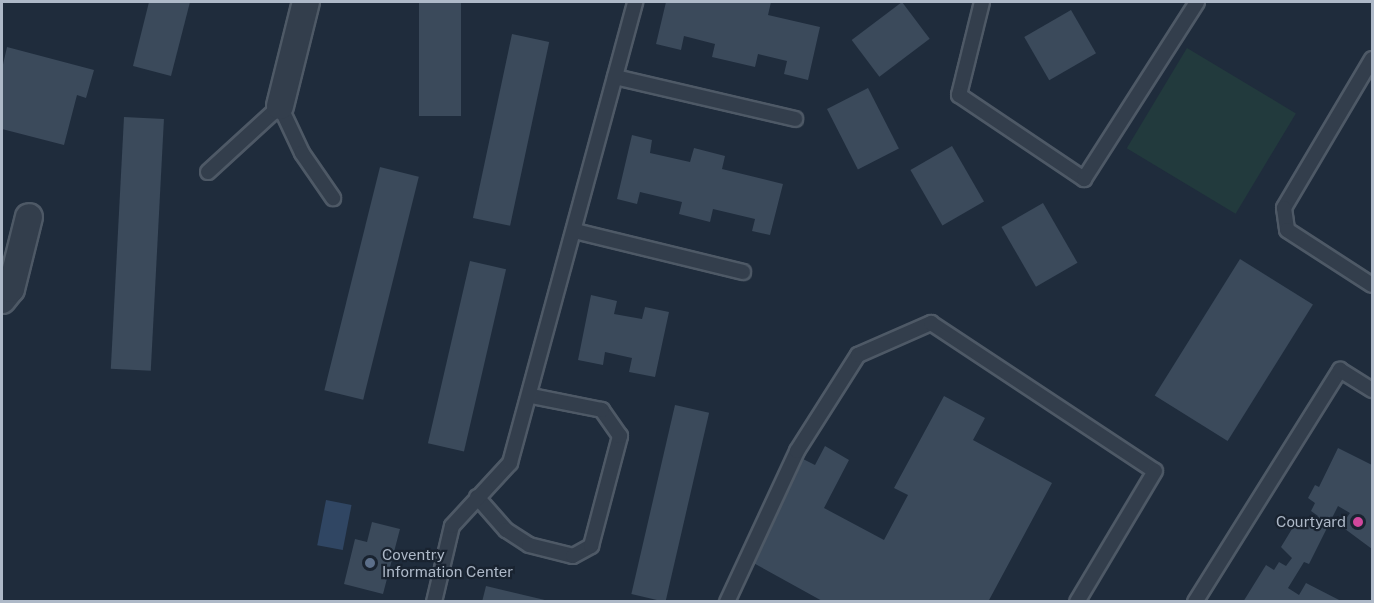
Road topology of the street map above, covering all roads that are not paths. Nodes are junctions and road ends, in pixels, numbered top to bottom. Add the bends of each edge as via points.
1 (306, 2) edge
2 (635, 2) edge
3 (982, 2) edge
4 (1197, 2) edge
5 (1372, 59) edge
6 (615, 77) junction
7 (280, 106) junction
8 (795, 119) dead end
9 (208, 172) dead end
10 (333, 198) dead end
11 (29, 217) dead end
12 (575, 231) junction
13 (743, 272) dead end
14 (1372, 285) edge
15 (2, 300) edge
16 (1372, 390) edge
17 (532, 396) junction
18 (477, 497) junction
19 (434, 602) edge
20 (728, 602) edge
21 (1077, 602) edge
22 (1195, 602) edge

1 - 7 street
2 - 6 lane
3 - 4 lane via 959,95 1084,179
5 - 14 lane via 1284,208 1287,230
6 - 8 lane
6 - 12 lane
7 - 9 lane
7 - 10 lane via 302,153
11 - 15 street via 11,289
12 - 13 lane
12 - 17 lane
16 - 22 lane via 1341,370
17 - 18 lane via 510,463
17 - 18 lane via 603,410 620,436 591,546 573,556 529,545 506,530
18 - 19 lane via 452,526
20 - 21 lane via 797,451 858,356 931,323 1155,471

